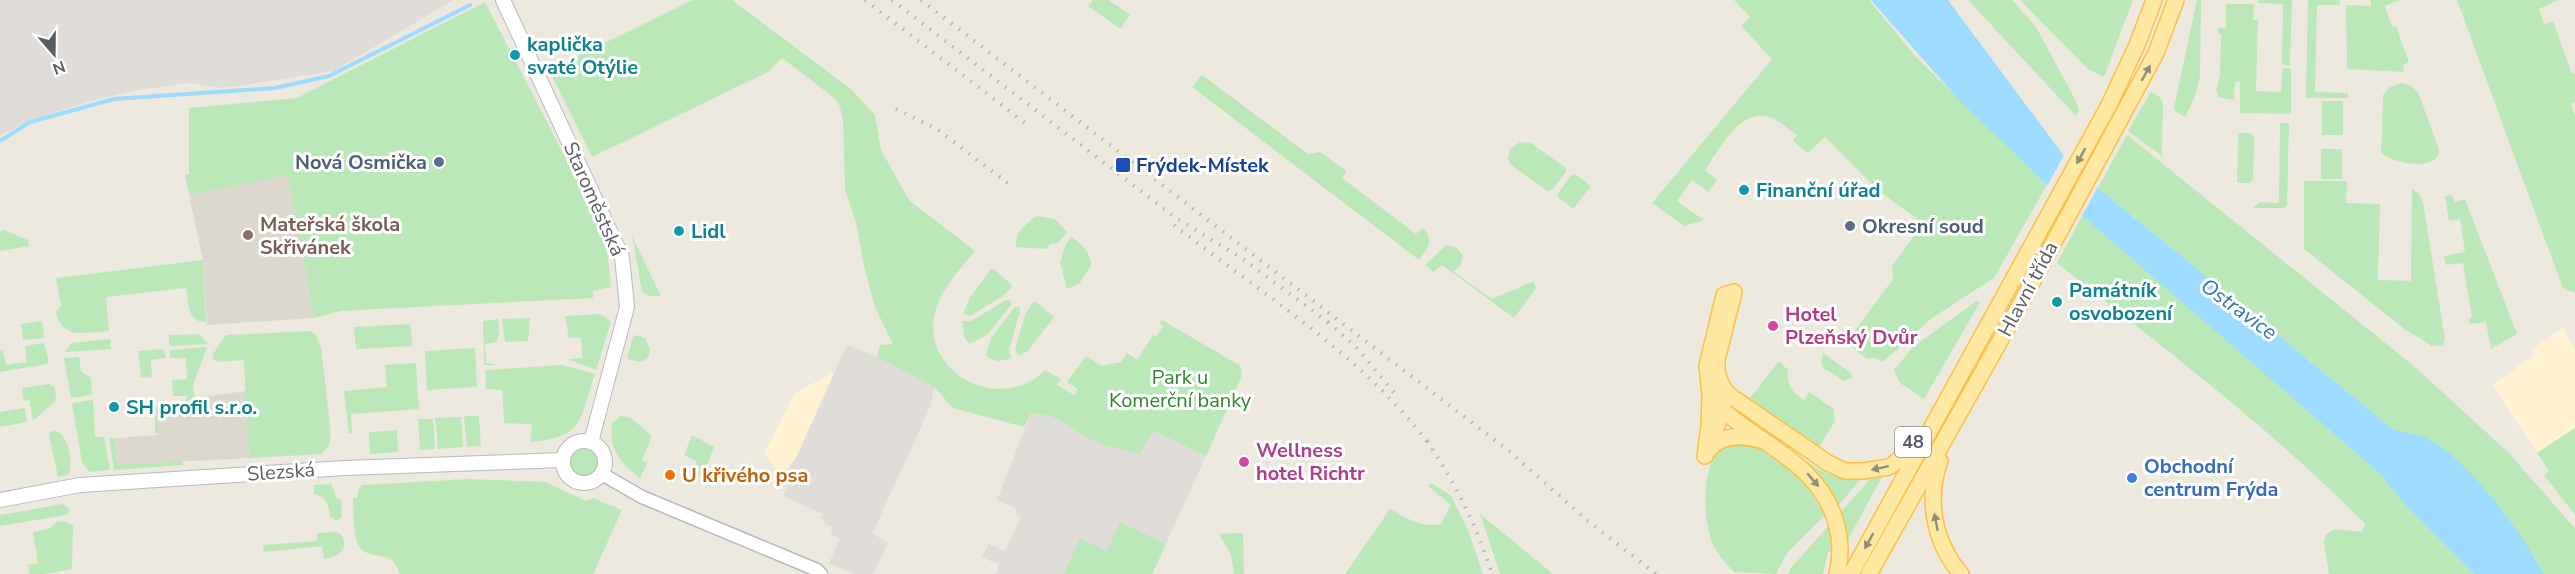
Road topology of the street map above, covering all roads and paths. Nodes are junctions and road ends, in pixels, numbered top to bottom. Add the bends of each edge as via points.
1 (503, 0) edge
2 (2154, 0) edge
3 (2176, 0) edge
4 (1996, 305) junction
5 (2016, 317) junction
6 (1716, 391) junction
7 (1744, 405) junction
8 (1723, 410) junction
9 (1709, 426) junction
10 (591, 442) junction
11 (1767, 442) junction
12 (1705, 456) junction
13 (563, 460) junction
14 (602, 474) junction
15 (0, 500) edge
16 (819, 572) edge
17 (1837, 574) edge
18 (1851, 574) edge
19 (1869, 574) edge
20 (1961, 574) edge

1 - 10 main road, Staroměstská via 622,257 627,307
2 -> 4 main road, 48 via 2109,105
5 -> 3 main road, Hlavní třída / 48 via 2156,54
4 -> 7 main road, 48 via 1970,340 1910,449 1885,468 1840,469
4 -> 18 main road, 48
5 - 19 main road, Hlavní třída / 48
20 -> 5 main road, 48 via 1939,536 1933,486 1939,462
6 - 6 main road via 1717,360 1734,292 1724,295 1707,366
6 - 7 main road, 48
6 - 8 main road
6 - 9 main road
7 - 8 main road
8 - 9 main road
8 - 11 main road
8 - 12 main road
9 - 12 main road
10 - 13 main road via 573,444
10 - 14 main road via 604,455
11 - 12 main road via 1744,436 1728,437
11 -> 17 main road via 1803,469 1827,499 1840,543
13 - 14 main road via 565,472 580,483 592,482
13 - 15 main road, Slezská via 345,468 80,485
14 - 16 street via 642,496

